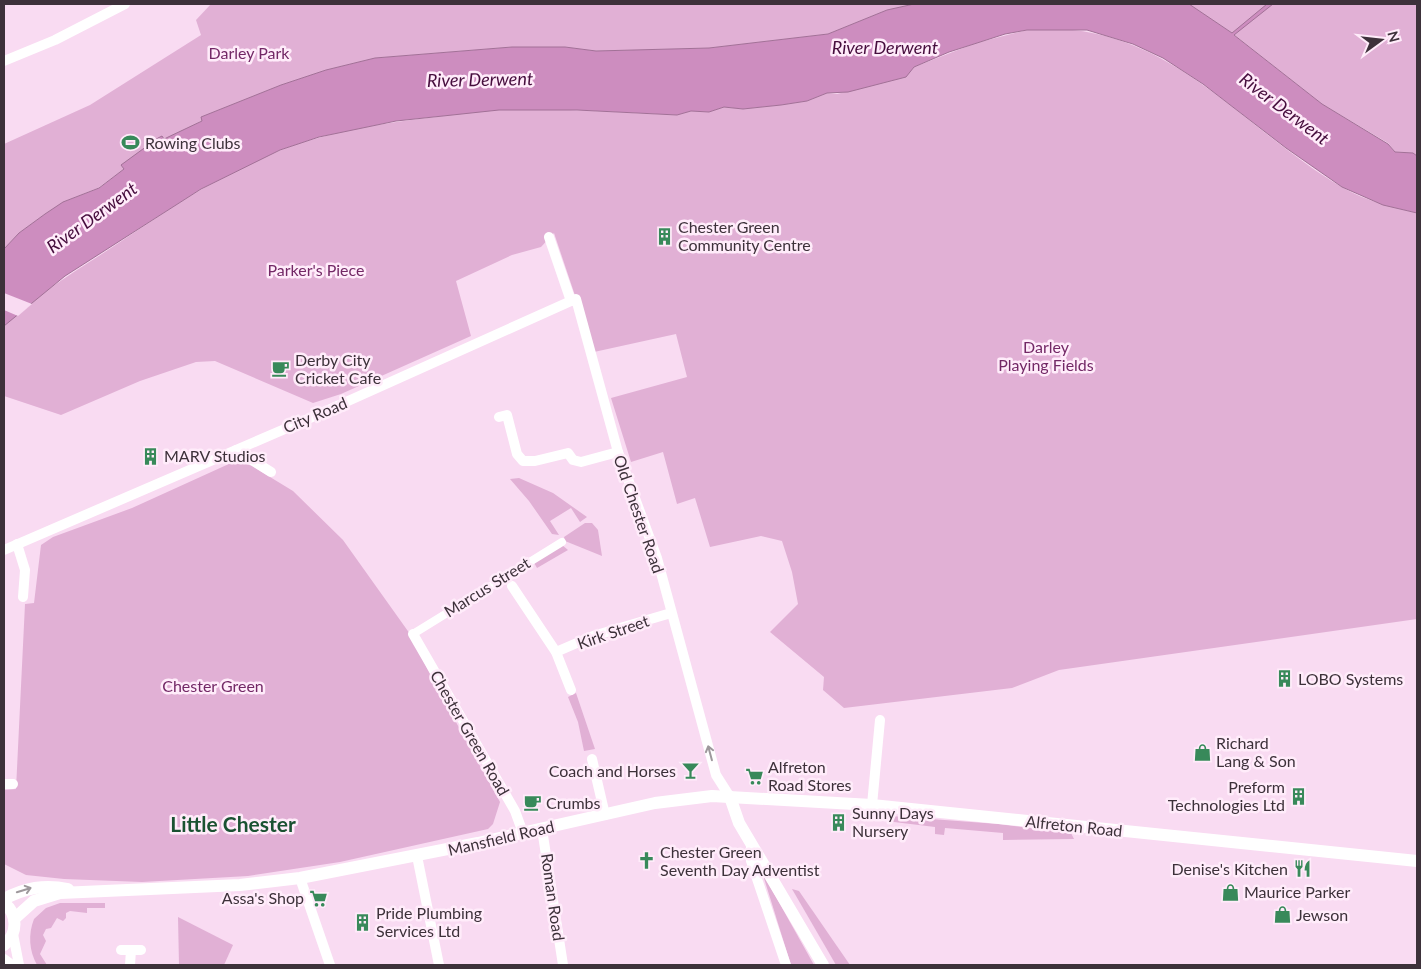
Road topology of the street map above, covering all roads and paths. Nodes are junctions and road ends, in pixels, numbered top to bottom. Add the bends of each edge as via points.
1 (125, 4) edge
2 (4, 61) edge
3 (549, 237) dead end
4 (570, 301) junction
5 (499, 417) dead end
6 (236, 450) junction
7 (618, 452) junction
8 (271, 472) dead end
9 (562, 542) dead end
10 (17, 544) junction
11 (4, 550) edge
12 (506, 575) junction
13 (512, 586) joint
14 (23, 597) dead end
15 (671, 613) junction
16 (413, 634) joint
17 (556, 652) junction
18 (571, 690) dead end
19 (880, 720) dead end
20 (592, 759) dead end
21 (730, 797) junction
22 (872, 805) junction
23 (605, 815) junction
24 (542, 829) junction
25 (523, 833) junction
26 (751, 843) junction
27 (417, 856) junction
28 (1417, 861) edge
29 (300, 878) junction
30 (80, 891) junction
31 (4, 901) edge
32 (14, 919) junction
33 (13, 934) junction
34 (4, 945) edge
35 (131, 950) dead end
36 (4, 959) edge
37 (12, 965) edge
38 (19, 965) edge
39 (130, 965) edge
40 (330, 965) edge
41 (439, 965) edge
42 (563, 965) edge
43 (786, 965) edge
44 (823, 965) edge

1 - 2 street via 55,40
3 - 4 street, Old Chester Road
4 - 6 street, City Road
4 - 7 street, Old Chester Road via 576,299
5 - 7 street via 506,415 517,454 523,461 568,453 573,460 581,462
6 - 8 street
6 - 10 street, City Road
7 - 15 street, Old Chester Road via 656,558
9 - 12 street, Marcus Street
10 - 11 street, City Road
10 - 14 street via 25,570
12 - 13 street
12 - 16 street, Marcus Street
13 - 17 street
15 - 17 street, Kirk Street via 593,636
21 -> 15 street, Old Chester Road via 716,775
16 - 25 street, Chester Green Road via 515,811
17 - 18 street
19 - 22 street
20 - 23 street
21 - 22 street, Alfreton Road
21 - 23 street, Mansfield Road via 670,800
21 - 26 street via 733,813
22 - 28 street, Alfreton Road
23 - 24 street, Mansfield Road
24 - 25 street, Mansfield Road
24 - 42 street, Roman Road
25 - 27 street, Mansfield Road
26 - 43 street via 751,861
26 - 44 street
27 - 29 street, Mansfield Road
27 - 41 street
29 - 30 street, Mansfield Road via 231,886
29 - 40 street
31 -> 30 street, Mansfield Road via 18,892 36,887 55,886
30 - 32 street, Mansfield Road via 34,901
31 - 32 street
32 - 33 street
33 - 34 street
33 - 38 street
35 - 39 street
36 - 37 street

